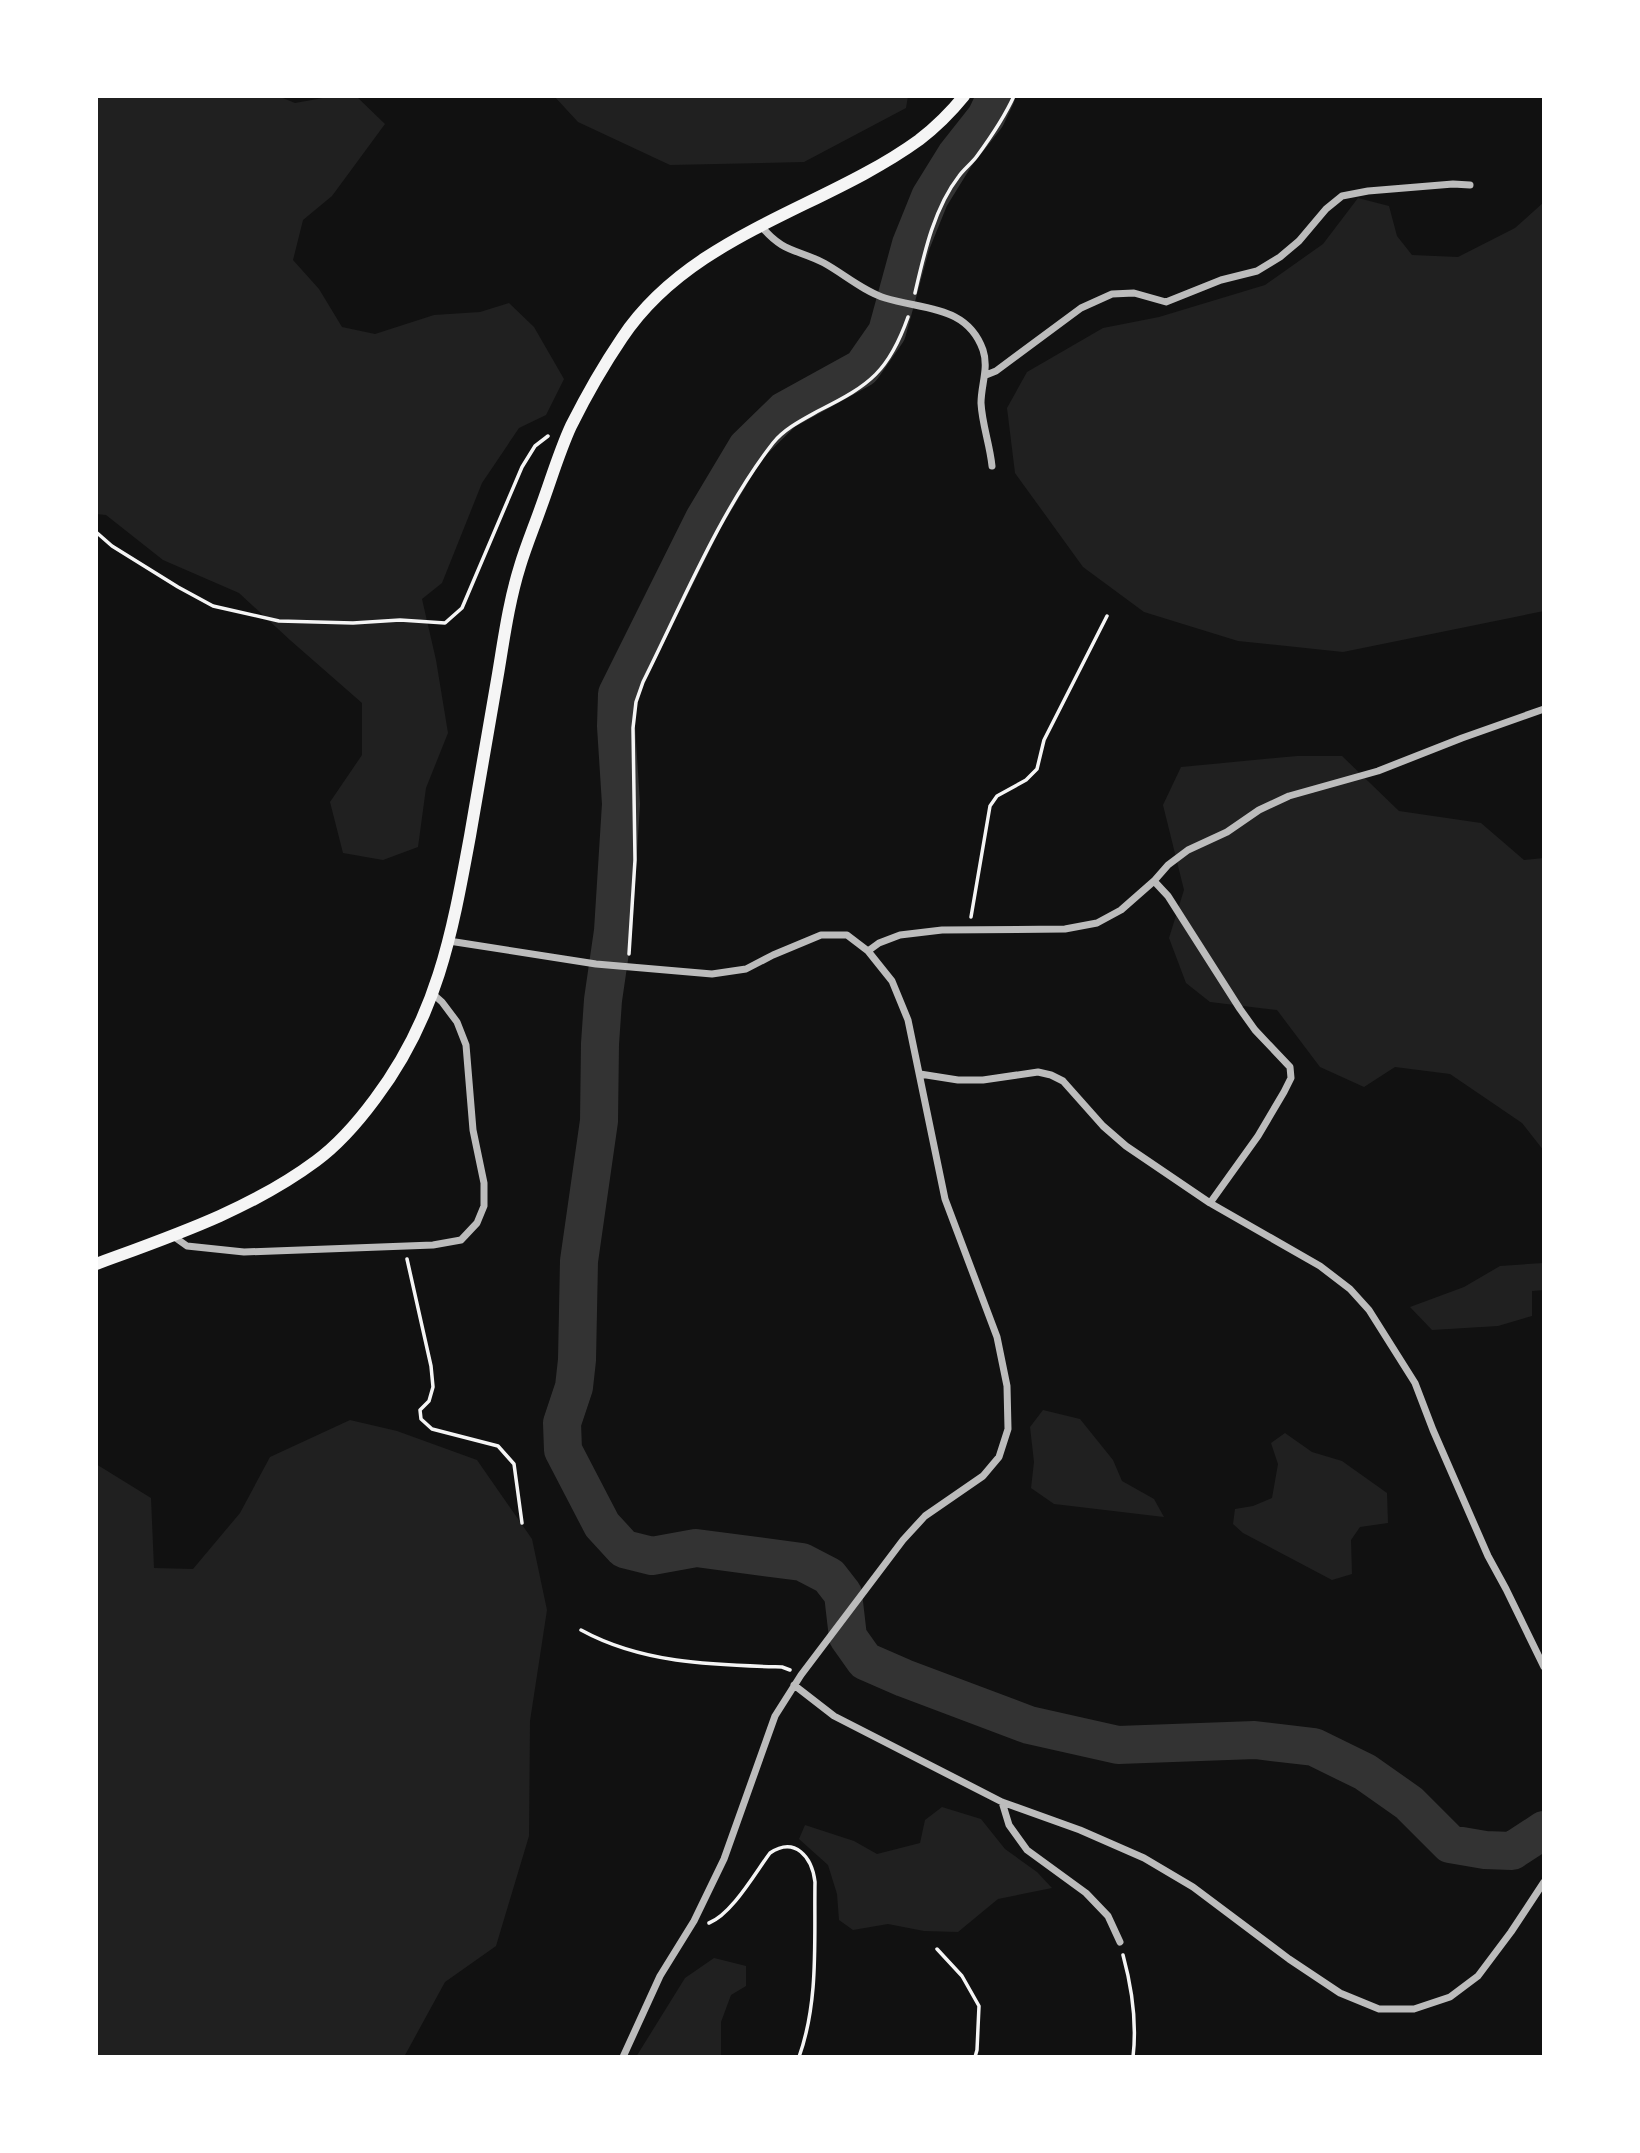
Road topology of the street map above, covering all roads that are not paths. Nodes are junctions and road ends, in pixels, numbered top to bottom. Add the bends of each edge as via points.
1 (964, 96) edge
2 (1470, 185) dead end
3 (761, 226) junction
4 (986, 375) junction
5 (992, 466) dead end
6 (1544, 709) edge
7 (1154, 881) junction
8 (449, 941) junction
9 (868, 951) junction
10 (433, 994) junction
11 (920, 1074) junction
12 (1210, 1203) junction
13 (173, 1235) junction
14 (96, 1264) edge
15 (1544, 1667) edge
16 (794, 1685) junction
17 (1002, 1802) junction
18 (1544, 1882) edge
19 (1120, 1942) road end
20 (623, 2057) edge

1 - 3 main road via 920,139
2 - 4 street via 1368,191 1342,197 1299,241 1257,271 1166,302 1134,293 1112,294 1081,308
3 - 4 street via 788,250 821,262 871,292 956,315 975,332 984,352
3 - 8 main road via 692,266 654,297 624,334 570,429 519,568
4 - 5 street via 981,401
6 - 7 street via 1378,771 1289,796 1188,850
7 - 9 street via 1121,910 1097,923 1065,929 900,935
7 - 12 street via 1255,1030 1290,1067 1291,1078 1278,1103
8 - 9 street via 596,964 712,974 746,969 821,935 847,935
8 - 10 main road
9 - 11 street via 892,981 908,1020
10 - 13 main road via 394,1074 335,1144 272,1190
10 - 13 street via 457,1022 466,1045 473,1130 484,1183 484,1206 477,1223 461,1240 244,1252 187,1246
11 - 12 street via 958,1080 1038,1072 1051,1075 1063,1081 1126,1146
11 - 16 street via 945,1199 996,1338 1007,1386 1009,1429 999,1457 983,1476 925,1516 903,1540
12 - 15 street via 1320,1266 1369,1310 1415,1383 1488,1556
13 - 14 main road
16 - 17 street via 834,1716
16 - 20 street via 775,1716 724,1859 660,1976
17 - 18 street via 1144,1858 1193,1887 1340,1993 1380,2009 1414,2009 1450,1997 1478,1976
17 - 19 street via 1009,1825 1027,1850 1086,1894 1108,1916

